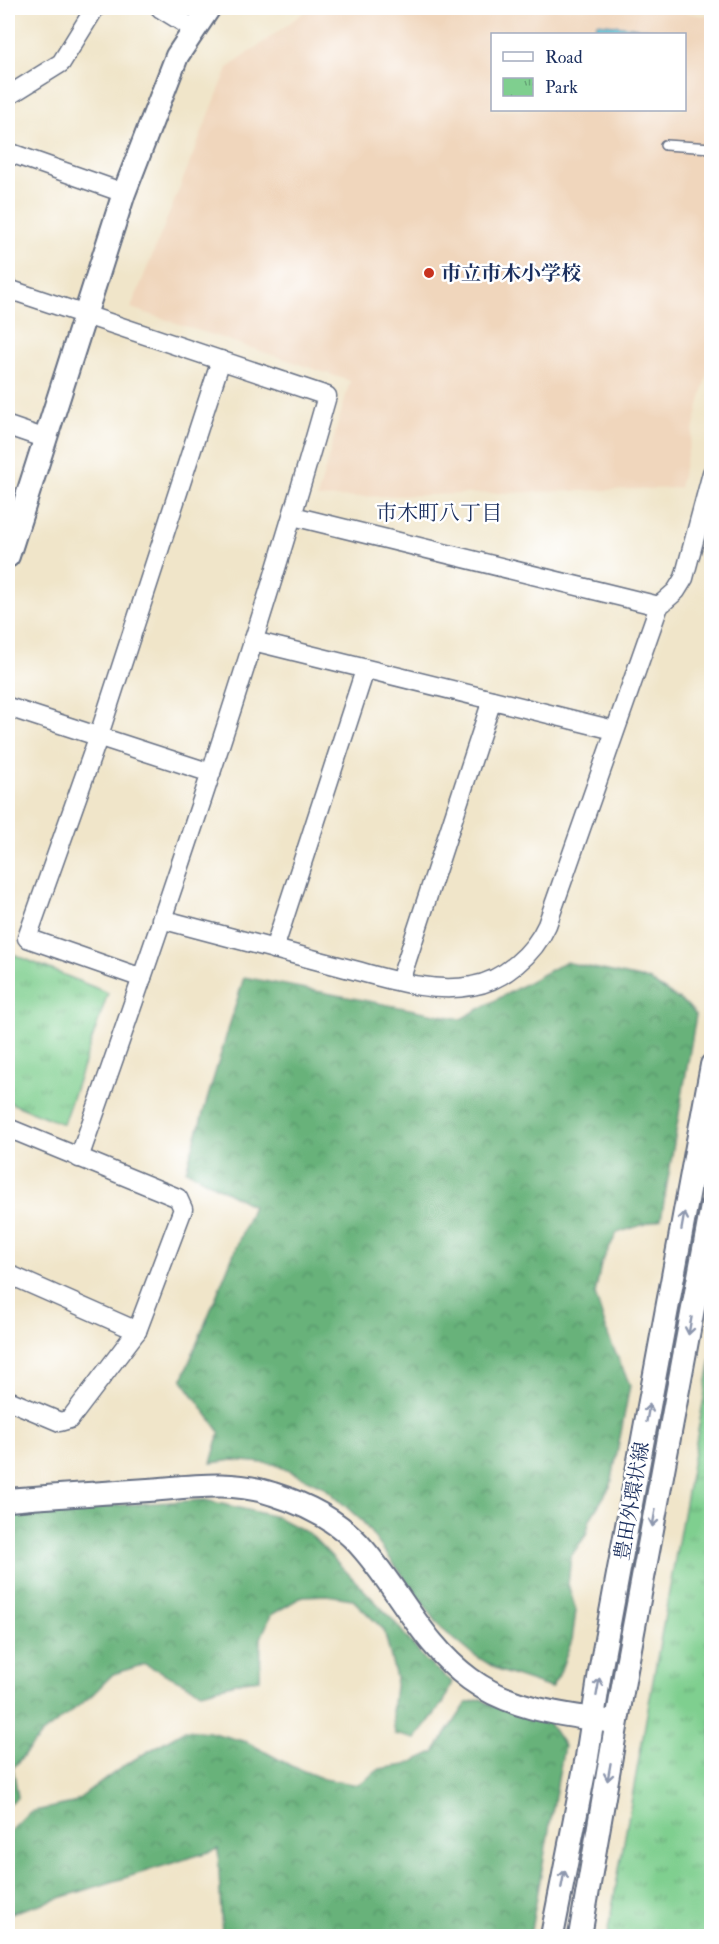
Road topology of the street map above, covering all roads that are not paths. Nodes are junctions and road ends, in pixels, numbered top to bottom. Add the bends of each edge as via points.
1 (95, 8) edge
2 (160, 8) edge
3 (209, 8) edge
4 (194, 29) junction
5 (8, 96) edge
6 (665, 145) dead end
7 (711, 148) edge
8 (8, 152) edge
9 (124, 193) junction
10 (8, 289) edge
11 (85, 316) junction
12 (221, 360) junction
13 (8, 426) edge
14 (46, 439) junction
15 (711, 473) edge
16 (293, 516) junction
17 (8, 556) edge
18 (659, 606) junction
19 (254, 641) junction
20 (365, 670) junction
21 (492, 700) junction
22 (8, 707) edge
23 (614, 730) junction
24 (98, 738) junction
25 (211, 773) junction
26 (161, 918) junction
27 (274, 949) junction
28 (142, 978) junction
29 (400, 981) junction
30 (711, 1065) edge
31 (8, 1128) edge
32 (79, 1158) junction
33 (711, 1206) edge
34 (8, 1274) edge
35 (137, 1331) junction
36 (8, 1400) edge
37 (8, 1500) edge
38 (592, 1719) junction
39 (618, 1723) junction
40 (552, 1936) edge
41 (580, 1936) edge

1 - 5 street via 61,63
2 - 4 street
3 - 4 street
4 - 9 street via 177,56
6 - 7 lane
8 - 9 street
9 - 11 street
10 - 11 street
11 - 12 street
11 - 14 street
12 - 16 street via 327,396
12 - 24 street
13 - 14 street
14 - 17 street
15 - 18 street via 684,578
16 - 18 street
16 - 19 street
18 - 23 street
19 - 20 street
19 - 25 street
20 - 21 street
20 - 27 street
21 - 23 street
21 - 29 street
22 - 24 street
23 - 29 street via 539,941 495,980 450,988
24 - 25 street
24 - 28 street via 27,938
25 - 26 street
26 - 27 street
26 - 28 street
27 - 29 street
28 - 32 street
38 -> 30 street, 豊田外環状線
31 - 32 street
32 - 35 street via 178,1198 183,1209
33 -> 39 street, 豊田外環状線
34 - 35 street
35 - 36 street via 70,1419 60,1422
37 - 38 street via 221,1485 291,1500 330,1520 357,1543 423,1632 470,1679 518,1704
38 - 39 street
40 -> 38 street, 豊田外環状線
39 -> 41 street, 豊田外環状線

